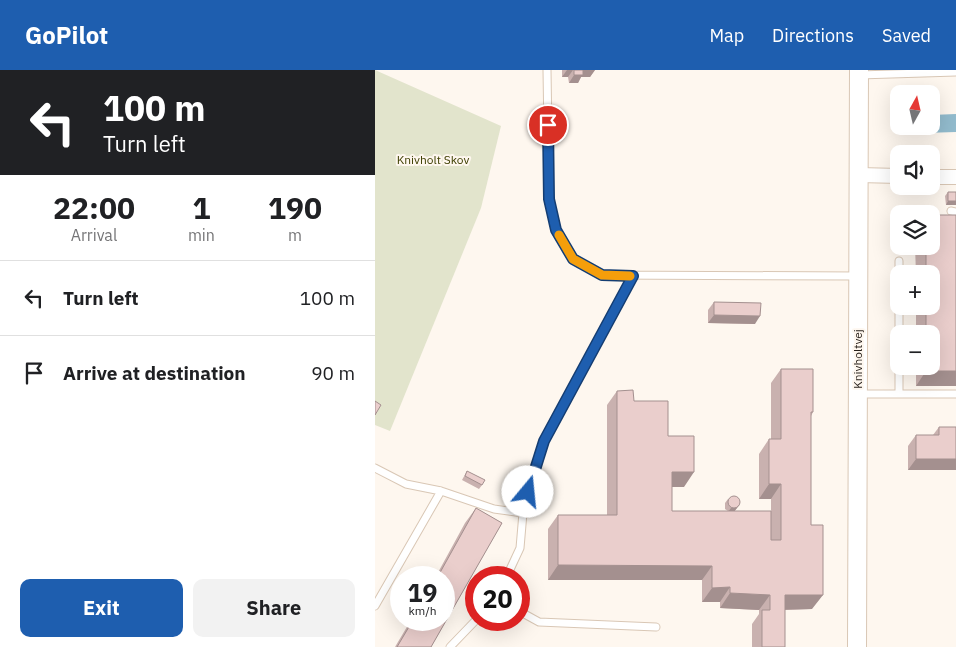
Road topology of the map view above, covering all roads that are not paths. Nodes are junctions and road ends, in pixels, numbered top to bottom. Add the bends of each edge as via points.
1 (547, 70) edge
2 (921, 71) edge
3 (859, 72) edge
4 (956, 72) edge
5 (859, 175) junction
6 (890, 176) edge
7 (940, 177) edge
8 (956, 178) edge
9 (899, 261) dead end
10 (633, 276) junction
11 (859, 276) junction
12 (858, 394) junction
13 (899, 394) junction
14 (956, 394) edge
15 (375, 468) edge
16 (441, 491) junction
17 (523, 512) junction
18 (512, 566) edge
19 (375, 606) edge
20 (530, 617) edge
21 (656, 627) dead end
22 (465, 631) edge
23 (450, 647) edge
24 (857, 647) edge

1 - 10 lane via 549,199 556,230 573,259 602,275
2 - 3 lane
2 - 4 lane
3 - 5 street, Knivholtvej
5 - 6 street
5 - 11 street, Knivholtvej
7 - 8 street
9 - 13 lane
10 - 11 lane
10 - 17 lane via 544,441
11 - 12 street, Knivholtvej
12 - 13 lane
12 - 24 street, Knivholtvej
13 - 14 lane
15 - 16 lane via 406,484
16 - 17 lane via 494,509
16 - 19 lane
17 - 18 lane via 520,548
20 - 21 lane via 539,622
22 - 23 lane

